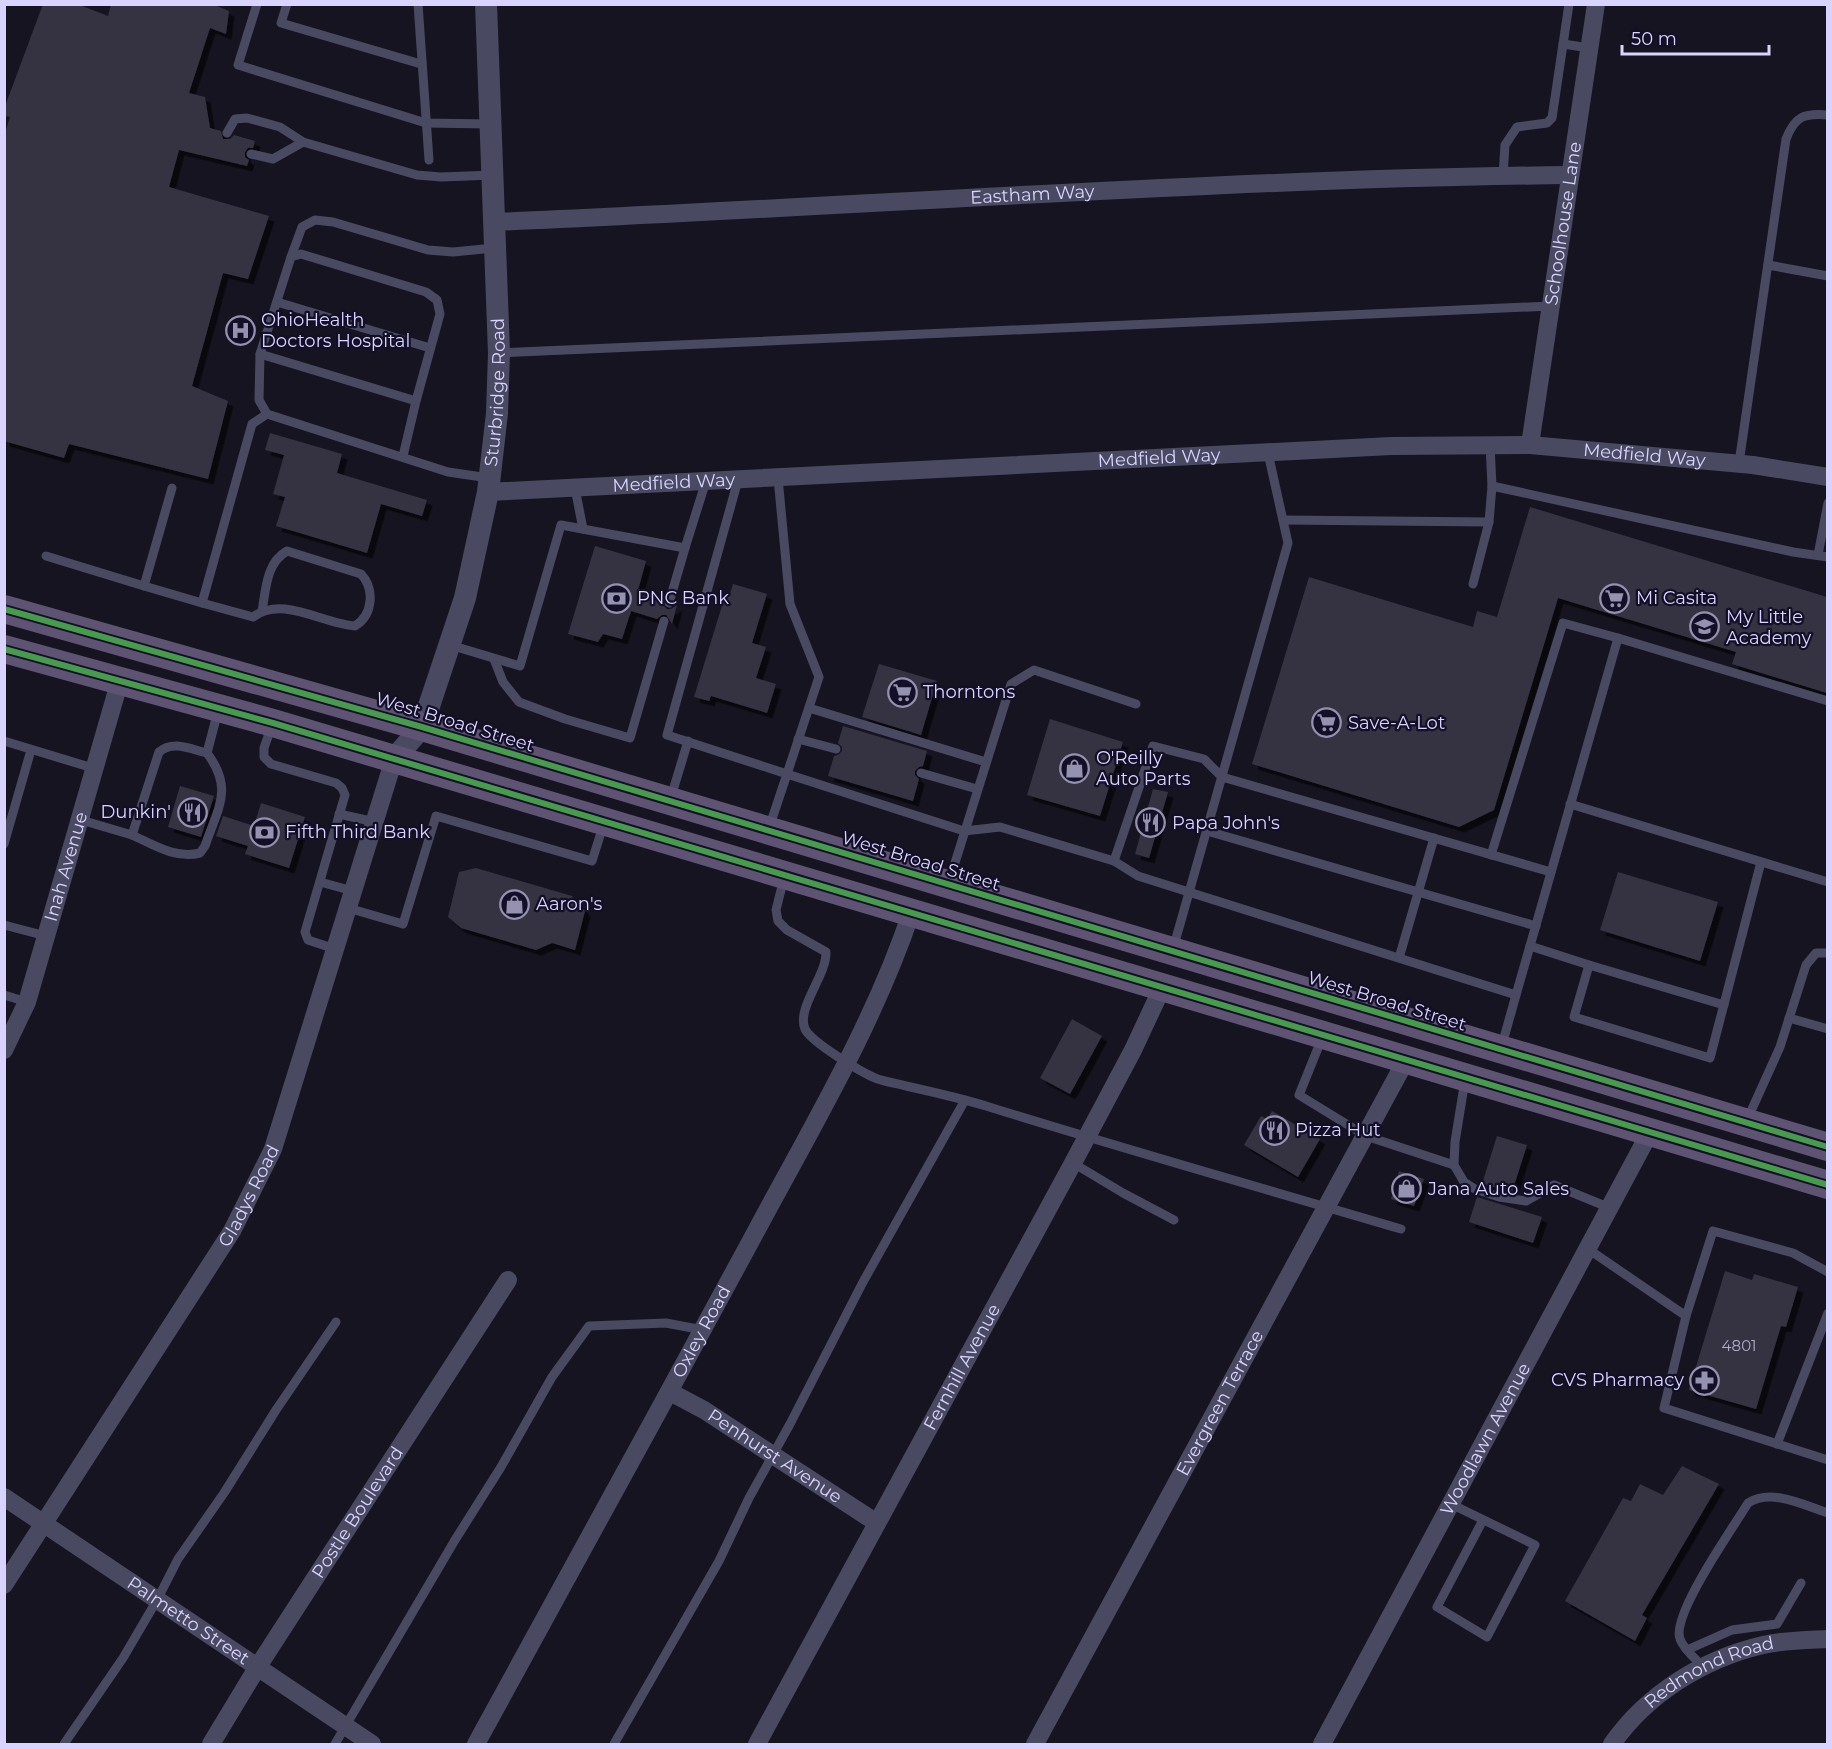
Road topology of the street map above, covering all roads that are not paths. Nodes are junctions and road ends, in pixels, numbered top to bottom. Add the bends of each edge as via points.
1 (257, 4) edge
2 (287, 4) edge
3 (418, 4) edge
4 (486, 4) edge
5 (1569, 4) edge
6 (1596, 4) edge
7 (1563, 44) junction
8 (1590, 48) junction
9 (421, 64) junction
10 (1827, 114) edge
11 (426, 123) junction
12 (491, 124) junction
13 (227, 133) dead end
14 (303, 142) junction
15 (251, 154) dead end
16 (429, 160) dead end
17 (493, 175) junction
18 (1570, 175) junction
19 (1503, 176) junction
20 (495, 222) junction
21 (496, 248) junction
22 (291, 257) junction
23 (1768, 265) junction
24 (1827, 276) edge
25 (277, 302) junction
26 (1551, 306) junction
27 (430, 348) junction
28 (499, 353) junction
29 (261, 354) junction
30 (416, 401) junction
31 (267, 414) junction
32 (1490, 445) junction
33 (1530, 445) junction
34 (1268, 453) junction
35 (403, 456) junction
36 (1738, 464) junction
37 (1827, 477) edge
38 (778, 478) junction
39 (738, 480) junction
40 (706, 481) junction
41 (489, 485) junction
42 (1491, 486) junction
43 (172, 488) dead end
44 (575, 488) junction
45 (1827, 503) edge
46 (1283, 520) junction
47 (1490, 522) junction
48 (583, 529) junction
49 (685, 548) junction
50 (46, 556) dead end
51 (1823, 556) edge
52 (1473, 584) dead end
53 (144, 586) junction
54 (202, 603) junction
55 (669, 603) dead end
56 (4, 609) edge
57 (262, 611) junction
58 (664, 621) dead end
59 (1618, 638) junction
60 (450, 645) junction
61 (4, 649) edge
62 (494, 659) junction
63 (120, 680) junction
64 (1827, 701) edge
65 (1136, 704) dead end
66 (219, 708) junction
67 (809, 708) junction
68 (273, 723) junction
69 (422, 727) junction
70 (798, 739) junction
71 (4, 741) edge
72 (688, 741) junction
73 (836, 749) dead end
74 (32, 750) junction
75 (207, 753) junction
76 (394, 759) junction
77 (986, 762) junction
78 (96, 769) junction
79 (921, 773) dead end
80 (787, 774) junction
81 (1222, 777) junction
82 (977, 789) junction
83 (670, 801) junction
84 (1570, 804) junction
85 (339, 814) junction
86 (81, 820) junction
87 (375, 822) junction
88 (604, 822) junction
89 (769, 831) junction
90 (964, 831) junction
91 (1207, 831) junction
92 (132, 834) junction
93 (650, 836) junction
94 (1434, 838) junction
95 (4, 844) edge
96 (1491, 855) junction
97 (1114, 861) junction
98 (1761, 862) junction
99 (1551, 873) junction
100 (785, 875) junction
101 (320, 882) junction
102 (1827, 882) edge
103 (949, 885) junction
104 (1418, 891) junction
105 (1190, 893) junction
106 (350, 900) junction
107 (911, 913) junction
108 (4, 925) edge
109 (1536, 926) junction
110 (46, 936) junction
111 (1530, 946) junction
112 (335, 949) junction
113 (1172, 951) junction
114 (1827, 953) edge
115 (1399, 958) junction
116 (1588, 965) junction
117 (1162, 988) junction
118 (4, 995) edge
119 (1516, 995) junction
120 (27, 1002) junction
121 (1724, 1005) junction
122 (1789, 1018) junction
123 (1827, 1029) edge
124 (1449, 1035) junction
125 (1323, 1036) junction
126 (4, 1050) edge
127 (1500, 1051) junction
128 (1406, 1060) junction
129 (847, 1062) junction
130 (1466, 1078) junction
131 (965, 1100) junction
132 (1746, 1123) junction
133 (1650, 1132) junction
134 (1366, 1136) junction
135 (1086, 1138) junction
136 (1827, 1148) edge
137 (1073, 1162) junction
138 (1454, 1165) junction
139 (1827, 1185) edge
140 (1327, 1208) junction
141 (1610, 1208) junction
142 (1174, 1220) dead end
143 (1401, 1229) dead end
144 (1588, 1250) junction
145 (1827, 1272) edge
146 (508, 1280) dead end
147 (1827, 1313) edge
148 (1686, 1316) junction
149 (336, 1322) dead end
150 (703, 1330) junction
151 (670, 1392) junction
152 (1777, 1444) junction
153 (772, 1455) junction
154 (1827, 1460) edge
155 (4, 1497) edge
156 (1451, 1504) junction
157 (1827, 1513) edge
158 (1483, 1520) junction
159 (44, 1522) junction
160 (877, 1523) junction
161 (1801, 1583) dead end
162 (4, 1586) edge
163 (158, 1600) junction
164 (1827, 1639) edge
165 (1686, 1650) junction
166 (257, 1668) junction
167 (1704, 1668) junction
168 (346, 1727) junction
169 (64, 1744) edge
170 (211, 1744) edge
171 (335, 1744) edge
172 (372, 1744) edge
173 (476, 1744) edge
174 (614, 1744) edge
175 (757, 1744) edge
176 (1035, 1744) edge
177 (1322, 1744) edge
178 (1612, 1744) edge

1 - 11 lane via 238,65
2 - 9 lane via 281,23
3 - 9 lane
4 - 12 street, Sturbridge Road
5 - 7 lane
6 - 8 street, Schoolhouse Lane
7 - 8 lane
7 - 19 lane via 1552,118 1547,123 1517,127 1505,145
8 - 18 street, Schoolhouse Lane
9 - 11 lane
10 - 23 lane via 1800,117 1786,139
11 - 12 lane
11 - 16 lane
12 - 17 street, Sturbridge Road
13 - 14 lane via 235,119 247,118 280,127
14 - 15 lane via 273,159
14 - 17 lane via 417,175
17 - 20 street, Sturbridge Road
18 - 19 street, Eastham Way
18 - 26 street, Schoolhouse Lane
19 - 20 street, Eastham Way via 1262,182
20 - 21 street, Sturbridge Road
21 - 22 lane via 428,250 315,220 302,227
21 - 28 street, Sturbridge Road
22 - 25 lane
22 - 27 lane via 301,254 426,292 437,300 440,314
23 - 24 lane
23 - 36 lane
25 - 27 lane
25 - 29 lane
26 - 28 lane
26 - 33 street, Schoolhouse Lane
27 - 30 lane
28 - 41 street, Sturbridge Road
29 - 30 lane
29 - 31 lane via 259,400
30 - 35 lane
31 - 35 lane
31 - 54 lane via 252,424
32 - 33 street, Medfield Way
32 - 34 street, Medfield Way
32 - 42 lane
33 - 36 street, Medfield Way
34 - 38 street, Medfield Way
34 - 46 lane
35 - 41 lane
36 - 37 street, Medfield Way
38 - 39 street, Medfield Way
38 - 67 lane via 790,604 819,677
39 - 40 street, Medfield Way
39 - 72 lane via 667,735
40 - 44 street, Medfield Way
40 - 49 lane
41 - 44 street, Medfield Way
41 - 60 street, Sturbridge Road via 465,598
42 - 47 lane
42 - 51 lane
43 - 53 lane
44 - 48 lane
45 - 51 lane
46 - 47 lane
46 - 81 lane via 1288,543
47 - 52 lane
48 - 49 lane
48 - 62 lane via 561,525 520,666
49 - 55 lane
50 - 53 lane
53 - 54 lane
54 - 57 lane via 253,617
56 - 69 main road, West Broad Street
57 - 57 lane via 285,609 355,626 369,606 370,589 361,574 287,551 272,564
58 - 62 lane via 630,738 519,702 503,682
59 - 64 lane
59 - 84 lane
59 - 96 lane via 1563,623
60 - 62 lane
60 - 69 street, Sturbridge Road
61 - 63 main road
63 - 66 main road
63 - 78 street, Inah Avenue
65 - 77 lane via 1034,670 1011,684
66 - 68 main road
66 - 75 lane
67 - 70 lane
67 - 77 lane
68 - 76 main road
68 - 85 lane via 264,757 271,764 336,783 345,795
69 - 76 street, Sturbridge Road
69 - 83 main road, West Broad Street
70 - 73 lane
70 - 80 lane
71 - 74 lane
72 - 80 lane
72 - 83 lane
74 - 78 lane
74 - 95 lane
75 - 92 lane via 176,746 166,746 159,752
75 - 92 lane via 218,768 223,793 200,853 171,853
76 - 87 street, Gladys Road
76 - 88 main road
77 - 82 lane
78 - 86 street, Inah Avenue
79 - 82 lane
80 - 89 lane
80 - 90 lane
81 - 91 lane
81 - 94 lane
81 - 97 lane via 1204,759 1153,746
82 - 90 lane
83 - 89 main road, West Broad Street
84 - 98 lane
84 - 99 lane
85 - 87 lane
85 - 101 lane
86 - 92 lane
86 - 110 street, Inah Avenue
87 - 106 street, Gladys Road
88 - 93 main road
88 - 106 lane via 592,861 436,816 403,924
89 - 103 main road, West Broad Street
90 - 97 lane via 1000,827
90 - 103 lane
91 - 104 lane
91 - 105 lane
93 - 100 main road
93 - 103 main road via 697,836 788,863 846,873 923,894 937,893
94 - 96 lane
94 - 104 lane
96 - 99 lane
97 - 105 lane via 1138,876
98 - 102 lane
98 - 121 lane
99 - 109 lane
100 - 107 main road
100 - 129 lane via 776,910 778,921 826,952 827,963 806,1008 804,1027 815,1040
101 - 106 lane
101 - 112 lane via 305,936
103 - 113 main road, West Broad Street
104 - 109 lane
104 - 115 lane
105 - 113 lane
105 - 115 lane
106 - 112 street, Gladys Road
107 - 117 main road
107 - 129 street, Oxley Road via 896,958
108 - 110 lane
109 - 111 lane
110 - 120 street, Inah Avenue
111 - 116 lane
111 - 119 lane
112 - 159 street, Gladys Road via 264,1170 232,1231
113 - 124 main road, West Broad Street
114 - 122 lane via 1816,953 1806,965
115 - 119 lane
116 - 121 lane
116 - 121 lane via 1574,1017 1710,1058
117 - 124 main road via 1189,980 1218,985 1412,1042
117 - 125 main road
117 - 135 street, Fernhill Avenue
118 - 120 lane
119 - 127 lane
120 - 126 street, Inah Avenue
122 - 123 lane
122 - 132 lane
124 - 127 main road, West Broad Street
125 - 128 main road
125 - 134 lane via 1299,1095
127 - 132 main road, West Broad Street
128 - 130 main road
128 - 134 street, Evergreen Terrace
129 - 131 lane via 876,1078
129 - 150 street, Oxley Road
130 - 133 main road
130 - 138 lane
131 - 135 lane
131 - 153 lane via 862,1282
132 - 136 main road, West Broad Street
133 - 139 main road
133 - 141 street, Woodlawn Avenue
134 - 138 lane
134 - 140 street, Evergreen Terrace
135 - 137 street, Fernhill Avenue
135 - 140 lane
137 - 142 lane
137 - 160 street, Fernhill Avenue
138 - 141 lane via 1464,1182 1499,1197 1526,1202 1554,1185
140 - 143 lane
140 - 176 street, Evergreen Terrace
141 - 144 street, Woodlawn Avenue
144 - 148 lane
144 - 156 street, Woodlawn Avenue
145 - 148 lane via 1793,1253 1713,1231
146 - 166 street, Postle Boulevard
147 - 152 lane
148 - 152 lane via 1664,1408
149 - 163 lane via 178,1559
150 - 151 street, Oxley Road
150 - 168 lane via 666,1323 589,1326 552,1377
151 - 153 street, Penhurst Avenue
151 - 173 street, Oxley Road
152 - 154 lane
153 - 160 street, Penhurst Avenue
153 - 174 lane via 718,1561
155 - 159 street, Palmetto Street
156 - 158 lane
156 - 177 street, Woodlawn Avenue
157 - 165 lane via 1772,1496 1756,1497 1748,1503 1687,1602 1679,1623 1679,1638
158 - 158 lane via 1535,1545 1487,1637 1437,1607
159 - 162 street, Gladys Road
159 - 163 street, Palmetto Street
160 - 175 street, Fernhill Avenue
161 - 165 lane via 1778,1624 1732,1630
163 - 166 street, Palmetto Street
163 - 169 lane
164 - 167 street, Redmond Road via 1764,1644
165 - 167 lane
166 - 168 street, Palmetto Street
166 - 170 street, Postle Boulevard
167 - 178 street, Redmond Road via 1663,1691 1637,1713
168 - 171 lane
168 - 172 street, Palmetto Street

